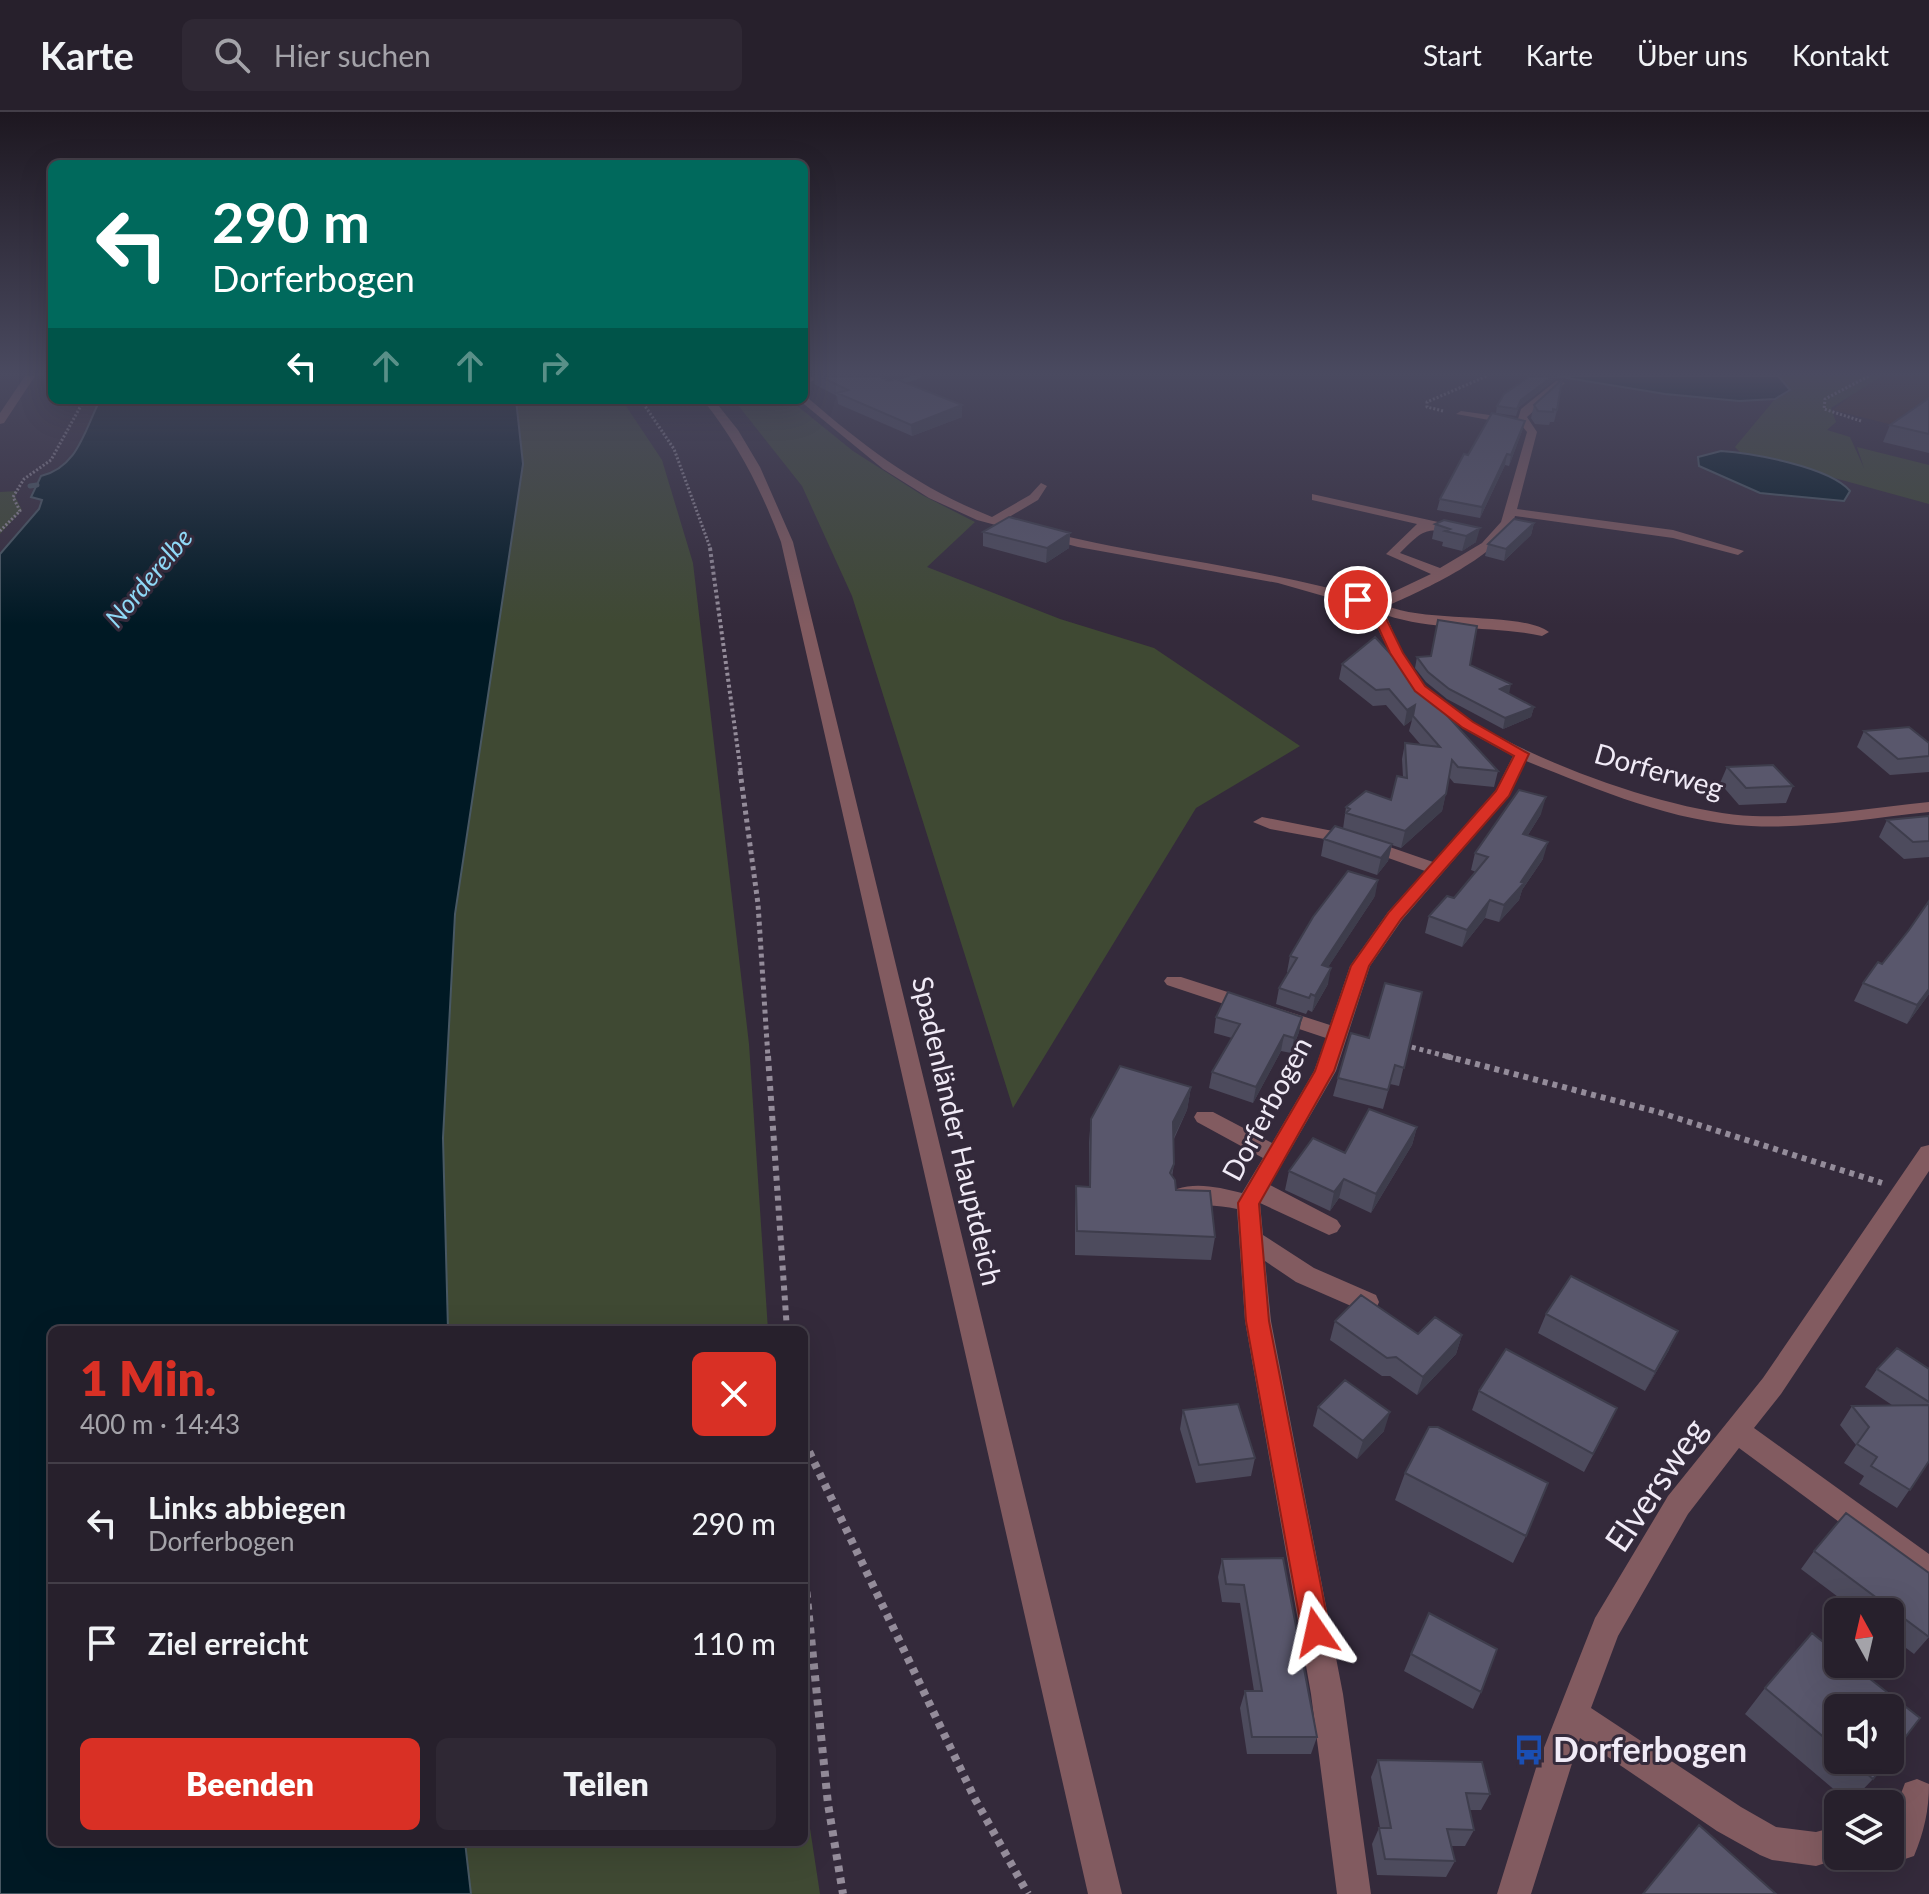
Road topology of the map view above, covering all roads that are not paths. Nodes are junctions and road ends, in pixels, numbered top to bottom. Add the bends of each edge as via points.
1 (750, 459) edge
2 (878, 459) edge
3 (1525, 459) edge
4 (1041, 486) dead end
5 (1316, 497) dead end
6 (1510, 512) junction
7 (995, 520) junction
8 (1430, 523) junction
9 (1492, 539) junction
10 (1738, 551) dead end
11 (1441, 573) junction
12 (1375, 606) junction
13 (1542, 632) dead end
14 (1522, 754) junction
15 (1929, 807) edge
16 (1262, 822) dead end
17 (1436, 869) junction
18 (1174, 981) dead end
19 (1337, 1034) junction
20 (1205, 1117) dead end
21 (1929, 1153) edge
22 (1276, 1155) junction
23 (1181, 1195) edge
24 (1252, 1196) junction
25 (1329, 1226) dead end
26 (1251, 1239) junction
27 (1367, 1302) edge
28 (1737, 1431) junction
29 (1929, 1571) edge
30 (1573, 1715) junction
31 (1917, 1795) dead end
32 (1904, 1837) edge
33 (1824, 1847) edge
34 (1105, 1894) edge
35 (1354, 1894) edge
36 (1514, 1894) edge

1 - 34 street, Spadenländer Hauptdeich via 768,491 791,557
2 - 7 street via 929,494
3 - 6 street
4 - 7 street via 1025,504
5 - 8 street
6 - 9 street
6 - 10 street via 1673,534
7 - 12 street via 1268,577
8 - 9 street
8 - 11 street via 1392,554
9 - 11 street
11 - 12 street
12 - 13 street via 1439,622 1493,622
12 - 14 street via 1420,688 1468,725
14 - 15 street, Dorferweg via 1675,809 1749,821
14 - 17 street, Dorferbogen via 1503,792
16 - 17 street via 1361,842
17 - 19 street, Dorferbogen via 1360,966
18 - 19 street
19 - 22 street, Dorferbogen via 1325,1071
20 - 22 street
21 - 28 street, Elversweg
22 - 24 street, Dorferbogen
23 - 24 street
24 - 25 street
24 - 26 street, Dorferbogen
26 - 27 street via 1305,1275
26 - 35 street, Dorferbogen via 1258,1321 1327,1694
28 - 29 street
28 - 30 street, Elversweg via 1678,1505 1606,1628
30 - 33 street via 1772,1843
30 - 36 street, Elversweg
31 - 32 street

